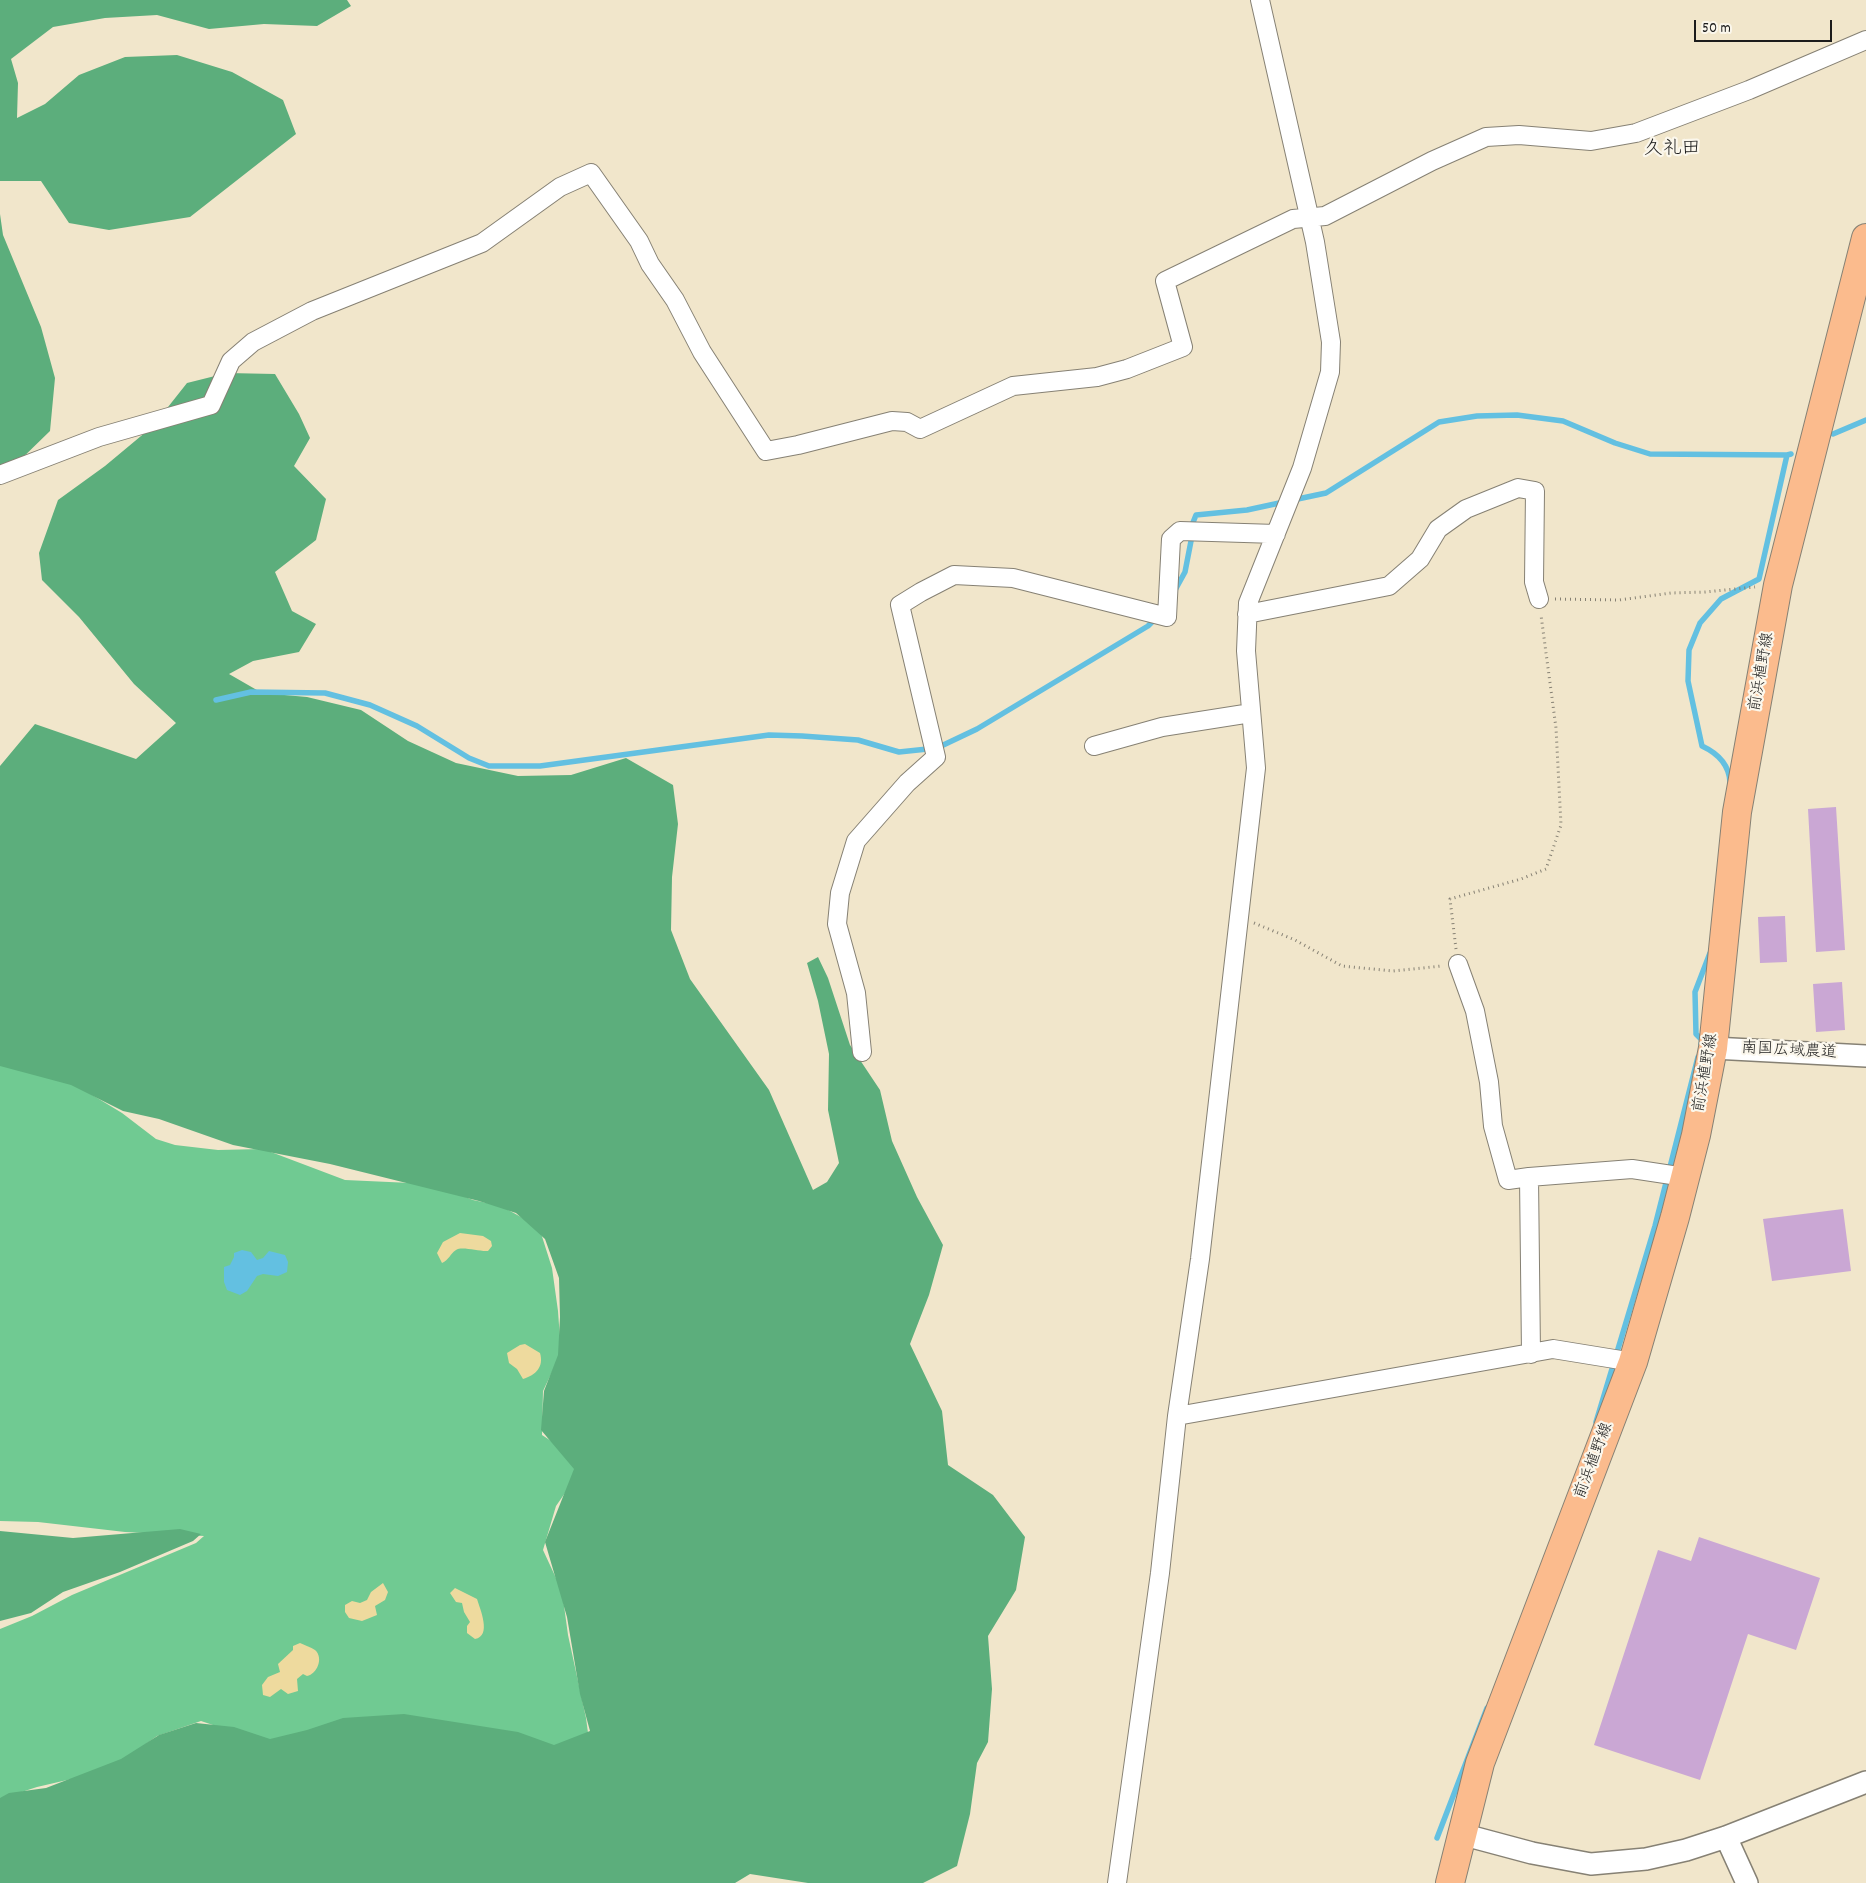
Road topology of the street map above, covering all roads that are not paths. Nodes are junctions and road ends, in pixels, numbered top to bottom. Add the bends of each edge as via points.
1 (1260, 0) edge
2 (1866, 40) edge
3 (1310, 217) junction
4 (1866, 238) edge
5 (0, 475) edge
6 (1276, 534) junction
7 (1539, 599) road end
8 (1247, 614) junction
9 (1251, 713) junction
10 (1094, 746) dead end
11 (1458, 964) road end
12 (1712, 1048) junction
13 (862, 1052) dead end
14 (1866, 1056) edge
15 (1529, 1177) junction
16 (1685, 1178) junction
17 (1531, 1354) junction
18 (1633, 1362) junction
19 (1177, 1416) junction
20 (1866, 1782) edge
21 (1461, 1834) junction
22 (1726, 1837) junction
23 (1117, 1883) edge
24 (1450, 1883) edge
25 (1747, 1883) edge

1 - 3 street
2 - 3 street via 1636,133 1591,141 1519,134 1486,137 1325,216
3 - 5 street via 1293,219 1165,281 1183,347 1127,369 1096,377 1013,386 920,429 907,422 892,421 766,450 702,352 639,241 591,174 560,187 482,243 312,311 252,342 231,361 211,405 99,437
3 - 6 street via 1331,342 1330,372 1302,468
4 - 12 main road, 前浜植野線 via 1778,585 1737,812
6 - 8 street via 1248,603
6 - 13 street via 1180,531 1172,539 1166,617 1012,578 954,575 900,605 936,757 907,783 856,841 840,894 837,924 856,993
7 - 8 street via 1534,582 1536,491 1518,488 1466,509 1438,529 1420,559 1389,586
8 - 9 street
9 - 10 street via 1162,727
9 - 19 street via 1256,768 1200,1259
11 - 15 street via 1475,1011 1489,1082 1493,1126 1508,1180
12 - 14 street, 南国広域農道
12 - 16 main road, 前浜植野線
15 - 16 street via 1632,1169
15 - 17 street
16 - 18 main road, 前浜植野線
17 - 18 street via 1553,1349
17 - 19 street
18 - 21 main road, 前浜植野線 via 1480,1763
19 - 23 street via 1160,1573
20 - 22 street
21 - 22 street via 1532,1853 1591,1864 1646,1859
21 - 24 main road, 前浜植野線
22 - 25 street

